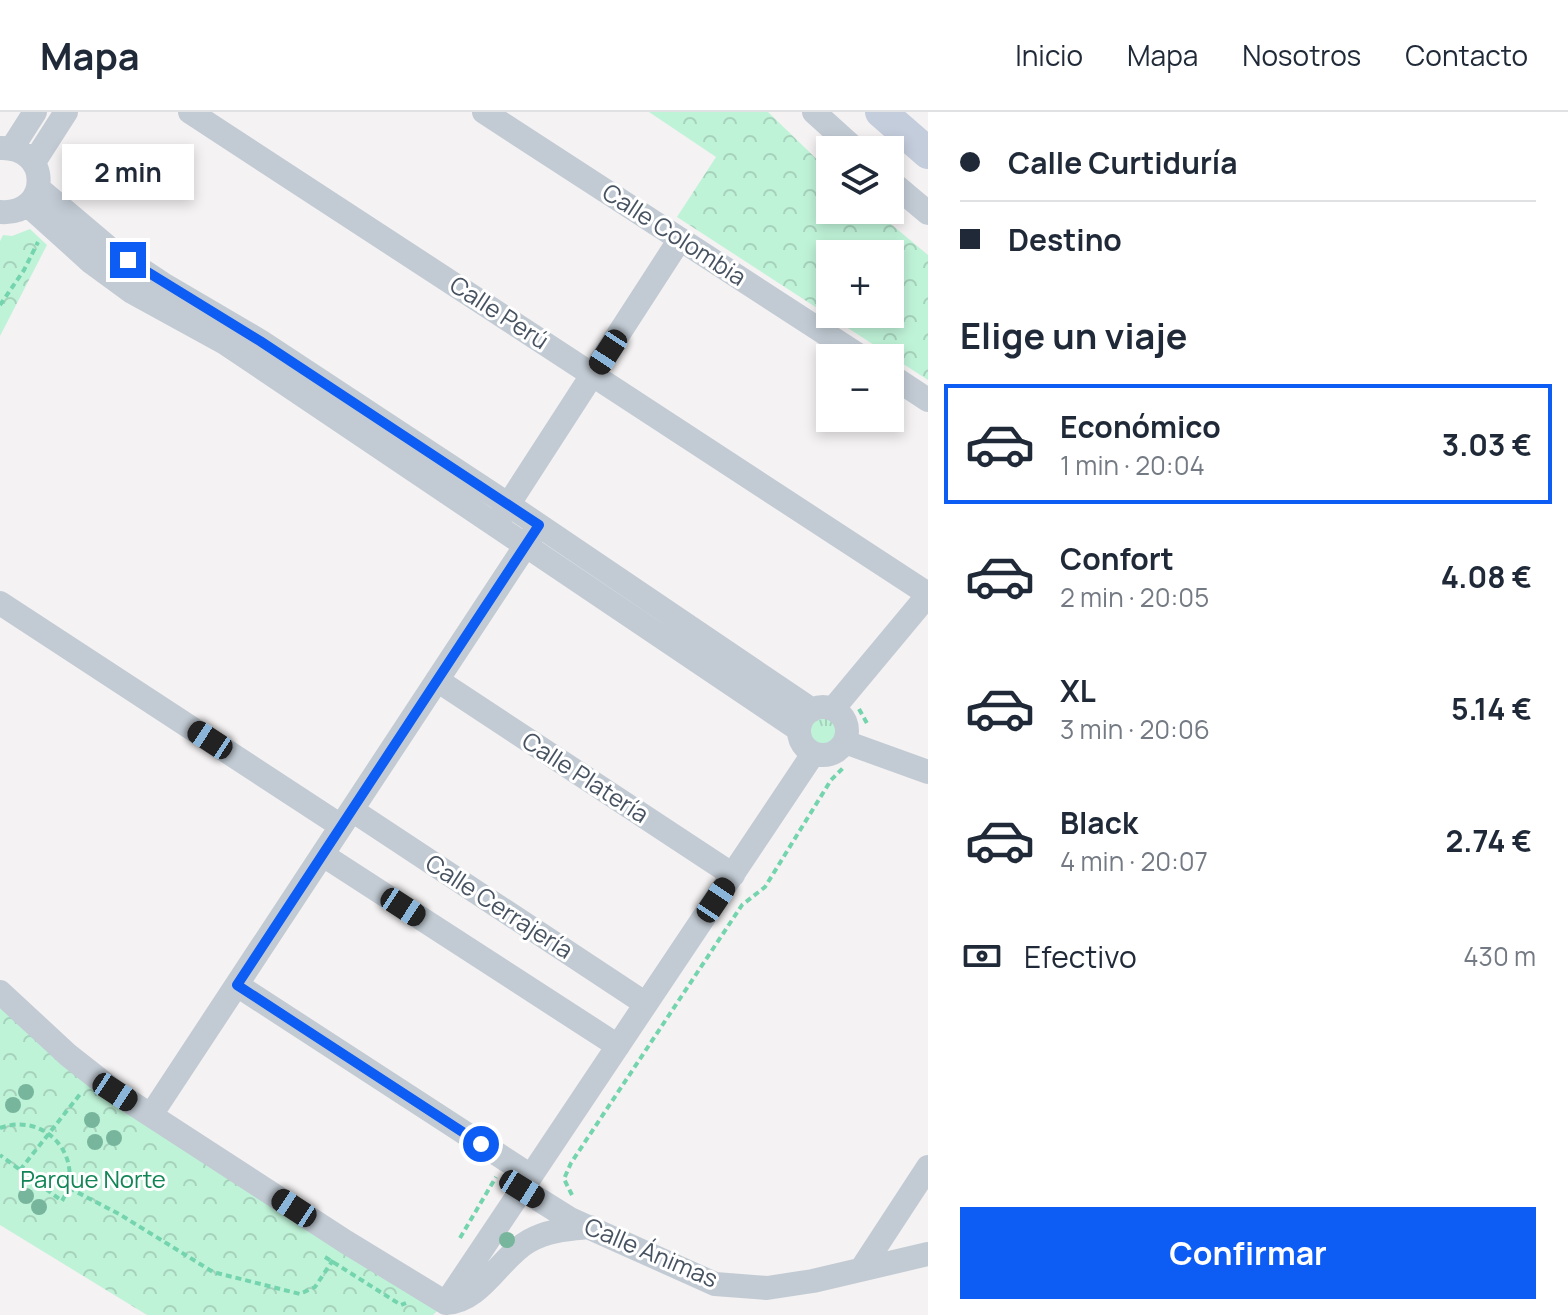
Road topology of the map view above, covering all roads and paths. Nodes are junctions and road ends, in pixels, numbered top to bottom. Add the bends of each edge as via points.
1 (35, 112) edge
2 (66, 112) edge
3 (190, 112) edge
4 (484, 112) edge
5 (814, 112) edge
6 (881, 112) edge
7 (903, 112) edge
8 (928, 134) edge
9 (841, 136) edge
10 (6, 148) edge
11 (928, 153) edge
12 (34, 162) junction
13 (904, 193) edge
14 (33, 197) junction
15 (0, 212) edge
16 (928, 213) edge
17 (47, 223) junction
18 (680, 239) junction
19 (0, 305) edge
20 (841, 344) edge
21 (594, 375) junction
22 (904, 384) edge
23 (928, 400) edge
24 (509, 505) junction
25 (539, 525) junction
26 (495, 526) junction
27 (525, 547) junction
28 (928, 595) edge
29 (0, 603) edge
30 (437, 680) junction
31 (814, 716) junction
32 (845, 742) junction
33 (813, 754) junction
34 (928, 772) edge
35 (347, 818) junction
36 (323, 855) junction
37 (733, 875) junction
38 (237, 985) junction
39 (0, 992) edge
40 (646, 1004) junction
41 (618, 1046) junction
42 (95, 1076) junction
43 (151, 1115) junction
44 (0, 1128) edge
45 (0, 1155) edge
46 (928, 1167) edge
47 (20, 1170) junction
48 (526, 1183) junction
49 (69, 1188) junction
50 (506, 1214) junction
51 (590, 1227) junction
52 (346, 1242) junction
53 (528, 1242) junction
54 (928, 1254) edge
55 (862, 1268) junction
56 (446, 1303) junction

1 - 10 street
2 - 12 street
3 - 21 street, Calle Perú
4 - 18 street, Calle Colombia
5 - 9 street
6 - 11 main road
7 - 8 main road
10 - 12 street
12 - 14 street
13 - 16 street
14 - 15 street via 19,211
14 - 17 street
14 - 24 street
17 - 19 path
17 - 26 street via 132,292 225,343
18 - 20 street, Calle Colombia
18 - 21 street
21 - 24 street
21 - 28 street, Calle Perú
22 - 23 street
24 - 25 street
24 - 26 street
25 - 27 street
25 - 31 street
26 - 27 street
27 - 30 street
27 - 31 street
28 - 31 street
29 - 35 street, Calle Cerrajería
30 - 35 street
30 - 37 street, Calle Platería
31 - 32 street via 846,724
31 - 33 street via 803,745
32 - 33 street via 833,754
32 - 34 street
33 - 37 street
35 - 36 street
35 - 40 street, Calle Cerrajería
36 - 38 street
36 - 41 street
37 - 40 street
38 - 43 street
38 - 48 street, Calle Ánimas
39 - 42 street
40 - 41 street
41 - 48 street
42 - 43 street
42 - 47 path
43 - 52 street
44 - 49 path via 28,1123 55,1140 66,1154
45 - 47 path
46 - 55 street
47 - 49 path via 62,1201
48 - 50 street
48 - 51 street, Calle Ánimas
49 - 52 path via 213,1272 300,1294 315,1287
50 - 53 street
50 - 56 street
51 - 53 street via 559,1230
51 - 55 street, Calle Ánimas via 715,1284 767,1288
52 - 56 street
53 - 56 street via 475,1291 457,1303
54 - 55 street, Calle Ánimas

